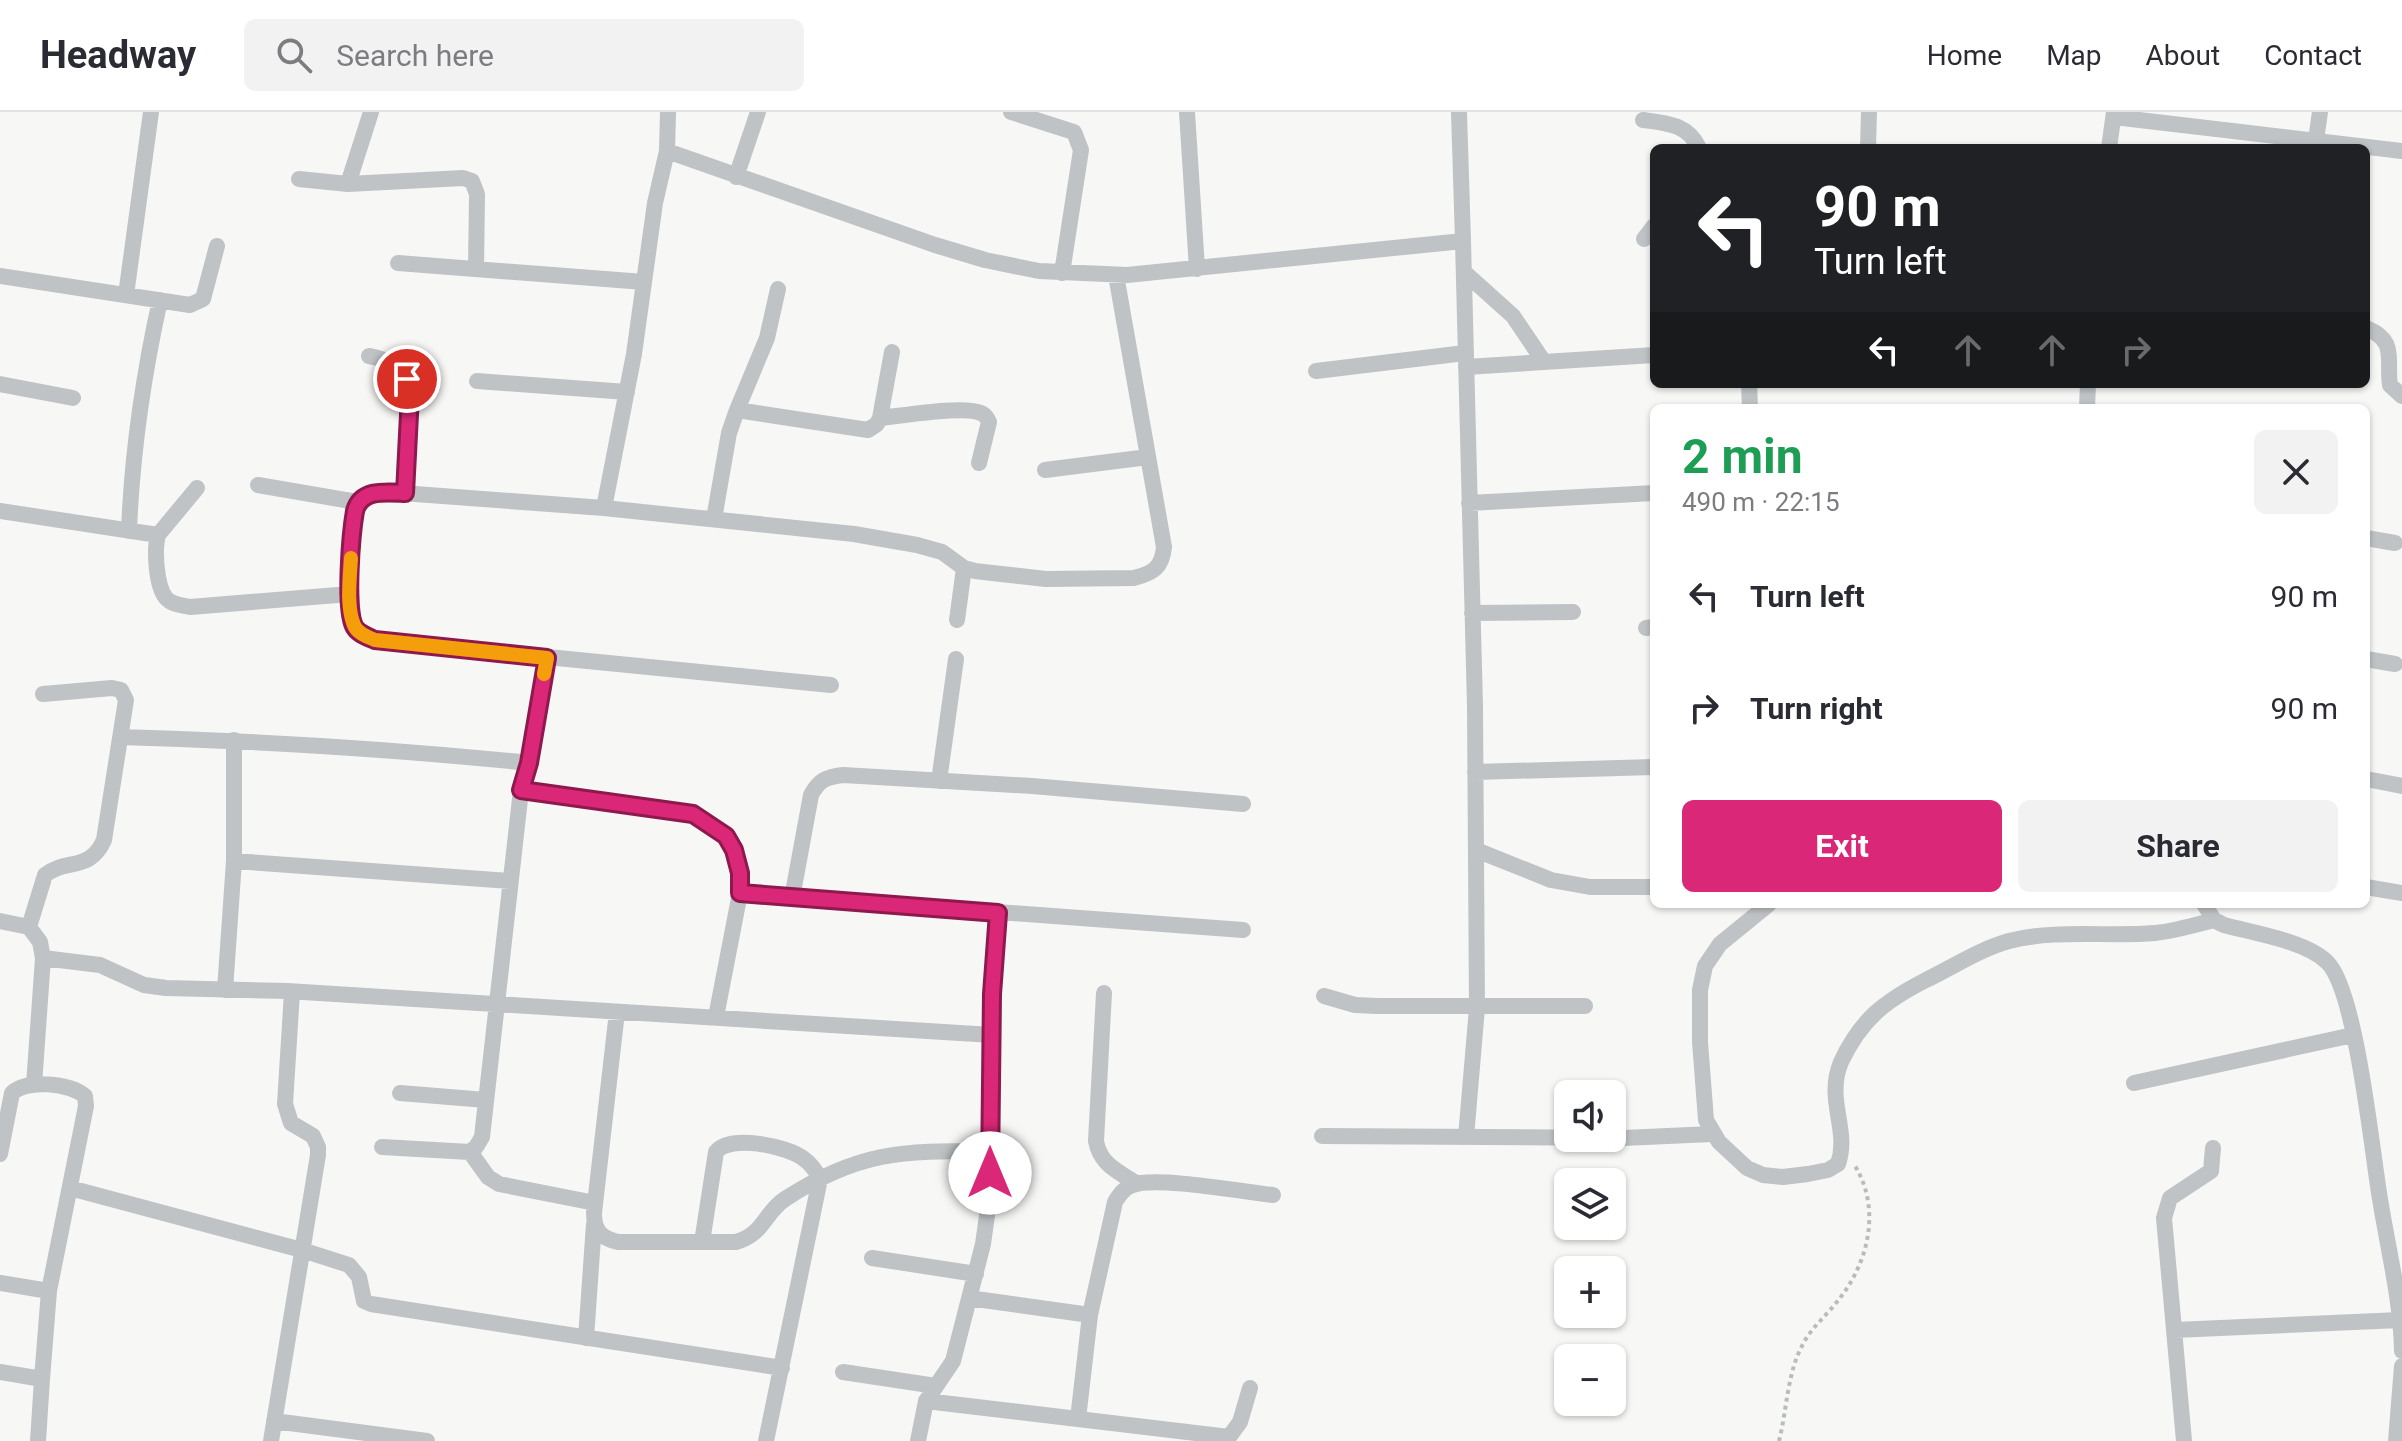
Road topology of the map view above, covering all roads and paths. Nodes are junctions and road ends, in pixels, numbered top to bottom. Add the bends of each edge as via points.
1 (151, 112) edge
2 (371, 112) edge
3 (668, 112) edge
4 (758, 112) edge
5 (1011, 112) edge
6 (1187, 112) edge
7 (1459, 112) edge
8 (1869, 112) edge
9 (2320, 112) edge
10 (2114, 114) edge
11 (1643, 120) dead end
12 (2316, 140) junction
13 (1697, 144) edge
14 (1868, 144) edge
15 (2110, 144) edge
16 (2342, 144) edge
17 (2370, 148) edge
18 (667, 151) junction
19 (2402, 151) edge
20 (736, 177) junction
21 (299, 179) dead end
22 (348, 184) junction
23 (1463, 241) junction
24 (217, 246) dead end
25 (398, 263) dead end
26 (476, 269) junction
27 (1197, 269) junction
28 (1464, 272) junction
29 (1062, 273) junction
30 (1121, 275) junction
31 (0, 276) edge
32 (644, 282) junction
33 (778, 289) dead end
34 (126, 295) junction
35 (160, 300) junction
36 (2370, 330) edge
37 (892, 352) dead end
38 (1650, 355) edge
39 (369, 356) dead end
40 (1466, 360) junction
41 (1544, 362) junction
42 (1316, 371) dead end
43 (477, 381) dead end
44 (0, 384) edge
45 (627, 392) junction
46 (2402, 396) edge
47 (73, 398) dead end
48 (737, 410) junction
49 (880, 418) junction
50 (1148, 457) junction
51 (979, 463) dead end
52 (1045, 470) dead end
53 (258, 485) dead end
54 (197, 488) dead end
55 (405, 493) junction
56 (1650, 493) edge
57 (357, 502) junction
58 (1469, 503) junction
59 (604, 508) junction
60 (0, 511) edge
61 (714, 519) junction
62 (129, 531) junction
63 (158, 535) junction
64 (2370, 539) edge
65 (2395, 543) dead end
66 (964, 568) junction
67 (350, 594) junction
68 (1573, 612) dead end
69 (1472, 613) junction
70 (957, 620) dead end
71 (547, 658) junction
72 (956, 659) dead end
73 (2370, 660) edge
74 (2395, 664) dead end
75 (831, 685) dead end
76 (43, 694) dead end
77 (121, 737) junction
78 (234, 740) junction
79 (529, 763) junction
80 (1650, 767) edge
81 (1475, 772) junction
82 (2370, 780) edge
83 (939, 781) junction
84 (2402, 786) edge
85 (521, 790) junction
86 (1243, 804) dead end
87 (1476, 850) junction
88 (234, 861) junction
89 (510, 881) junction
90 (1650, 887) edge
91 (2370, 888) edge
92 (740, 893) junction
93 (2402, 893) edge
94 (792, 898) junction
95 (1764, 908) edge
96 (2206, 908) edge
97 (998, 913) junction
98 (2214, 920) junction
99 (0, 921) edge
100 (29, 927) junction
101 (1243, 930) dead end
102 (43, 958) junction
103 (225, 990) junction
104 (292, 992) junction
105 (1104, 993) dead end
106 (1324, 996) dead end
107 (495, 1005) junction
108 (1585, 1006) dead end
109 (1477, 1008) junction
110 (617, 1012) junction
111 (716, 1017) junction
112 (992, 1035) junction
113 (2353, 1035) junction
114 (2134, 1083) dead end
115 (34, 1085) junction
116 (400, 1093) dead end
117 (486, 1100) junction
118 (1712, 1134) junction
119 (1322, 1136) dead end
120 (1466, 1137) junction
121 (382, 1147) dead end
122 (2213, 1148) dead end
123 (990, 1151) junction
124 (470, 1152) junction
125 (0, 1154) edge
126 (1841, 1155) junction
127 (820, 1179) junction
128 (1136, 1183) junction
129 (70, 1188) junction
130 (1273, 1195) dead end
131 (595, 1203) junction
132 (594, 1223) junction
133 (702, 1242) junction
134 (302, 1250) junction
135 (872, 1258) dead end
136 (976, 1274) junction
137 (0, 1283) edge
138 (49, 1291) junction
139 (969, 1298) junction
140 (1090, 1315) junction
141 (2400, 1320) junction
142 (2175, 1330) junction
143 (586, 1338) junction
144 (2402, 1351) edge
145 (2402, 1366) edge
146 (782, 1368) junction
147 (0, 1372) edge
148 (843, 1372) dead end
149 (42, 1379) junction
150 (936, 1386) junction
151 (1250, 1388) dead end
152 (926, 1401) junction
153 (1078, 1419) junction
154 (274, 1421) junction
155 (38, 1441) edge
156 (271, 1441) edge
157 (427, 1441) edge
158 (766, 1441) edge
159 (918, 1441) edge
160 (1779, 1441) edge
161 (2184, 1441) edge
162 (2396, 1441) edge

1 - 34 street
2 - 22 street
3 - 18 street
4 - 20 street
5 - 29 street via 1074,132 1079,141
6 - 27 street
7 - 23 street
8 - 14 street
9 - 12 street
10 - 12 street
10 - 15 street
11 - 13 street via 1684,129
12 - 16 street
17 - 19 street
18 - 20 street
18 - 32 street
20 - 29 street via 985,260
21 - 22 street
22 - 26 street via 472,181 478,199
23 - 27 street
23 - 28 street
24 - 35 street via 203,299 190,305
25 - 26 street
26 - 32 street
27 - 30 street
28 - 40 street
28 - 41 street via 1513,316
29 - 30 street
30 - 50 street
31 - 34 street
32 - 45 street
33 - 48 street via 767,338
34 - 35 street
35 - 62 street via 135,437
36 - 46 street via 2387,343 2390,385
37 - 49 street
38 - 41 street
39 - 55 street via 385,359 407,379
40 - 41 street
40 - 42 street
40 - 58 street
43 - 45 street
44 - 47 street
45 - 59 street
48 - 49 street via 862,430
48 - 61 street
49 - 51 street via 981,412 989,422
50 - 52 street
50 - 66 street via 1164,547 1157,569 1134,578 1046,579
53 - 57 street
54 - 63 street
55 - 57 street via 365,495
55 - 59 street
56 - 58 street
57 - 67 street
58 - 69 street
59 - 61 street
60 - 62 street
61 - 66 street via 917,545 950,556
62 - 63 street
63 - 67 street via 155,555 163,590 174,604
64 - 65 street
66 - 70 street
67 - 71 street via 354,626 375,640
68 - 69 street
69 - 81 street
71 - 75 street
71 - 79 street
72 - 83 street
73 - 74 street
76 - 77 street via 121,690 126,700
77 - 78 street
77 - 100 street via 100,850 81,864 45,875
78 - 79 street
78 - 88 street
79 - 85 street
80 - 81 street
81 - 87 street
82 - 84 street
83 - 86 street
83 - 94 street via 843,775 817,783
85 - 89 street
85 - 92 street via 693,814 726,836 740,873
87 - 90 street via 1551,880 1590,887
87 - 109 street
88 - 89 street
88 - 103 street
89 - 107 street
91 - 93 street
92 - 94 street
92 - 111 street
94 - 97 street
95 - 118 street via 1720,944 1705,966 1700,1042 1706,1120
96 - 98 street
97 - 101 street
97 - 112 street
98 - 113 street via 2325,960 2343,988
98 - 126 street via 2155,933 2008,941 1901,993 1861,1026 1841,1063 1835,1080
99 - 100 street
100 - 102 street
102 - 103 street via 100,965 144,985
102 - 115 street
103 - 104 street
104 - 107 street
104 - 134 street via 285,1104 291,1123 313,1136 318,1147
105 - 128 street via 1098,1154
106 - 109 street via 1366,1006
107 - 110 street
107 - 117 street
108 - 109 street
109 - 120 street
110 - 111 street
110 - 131 street
111 - 112 street
112 - 123 street
113 - 114 street
113 - 141 street
115 - 125 street via 12,1093
115 - 129 street via 77,1090 85,1096
116 - 117 street
117 - 124 street via 482,1137
118 - 120 street
118 - 126 street via 1747,1168 1763,1175 1828,1170
119 - 120 street
121 - 124 street
122 - 142 street via 2211,1171 2178,1191 2165,1209
123 - 127 street via 909,1151 858,1162
123 - 136 street via 990,1194
124 - 131 street via 499,1184
126 - 160 path via 1864,1182 1867,1242 1852,1281 1801,1346
127 - 133 street via 782,1201 753,1235 736,1242
127 - 133 street via 803,1157 771,1145 719,1147
127 - 146 street
128 - 130 street
128 - 140 street via 1115,1202
129 - 134 street
129 - 138 street
131 - 132 street
132 - 133 street via 605,1239 618,1242
132 - 143 street
134 - 143 street via 349,1265 359,1277 364,1301 371,1304
134 - 154 street
135 - 136 street
136 - 139 street
137 - 138 street
138 - 149 street
139 - 140 street
139 - 150 street via 953,1361
140 - 153 street
141 - 142 street
141 - 144 street
142 - 161 street
143 - 146 street
145 - 162 street
146 - 158 street
147 - 149 street
148 - 150 street
149 - 155 street
150 - 152 street
151 - 153 street via 1240,1422 1229,1437
152 - 153 street
152 - 159 street
154 - 156 street
154 - 157 street

